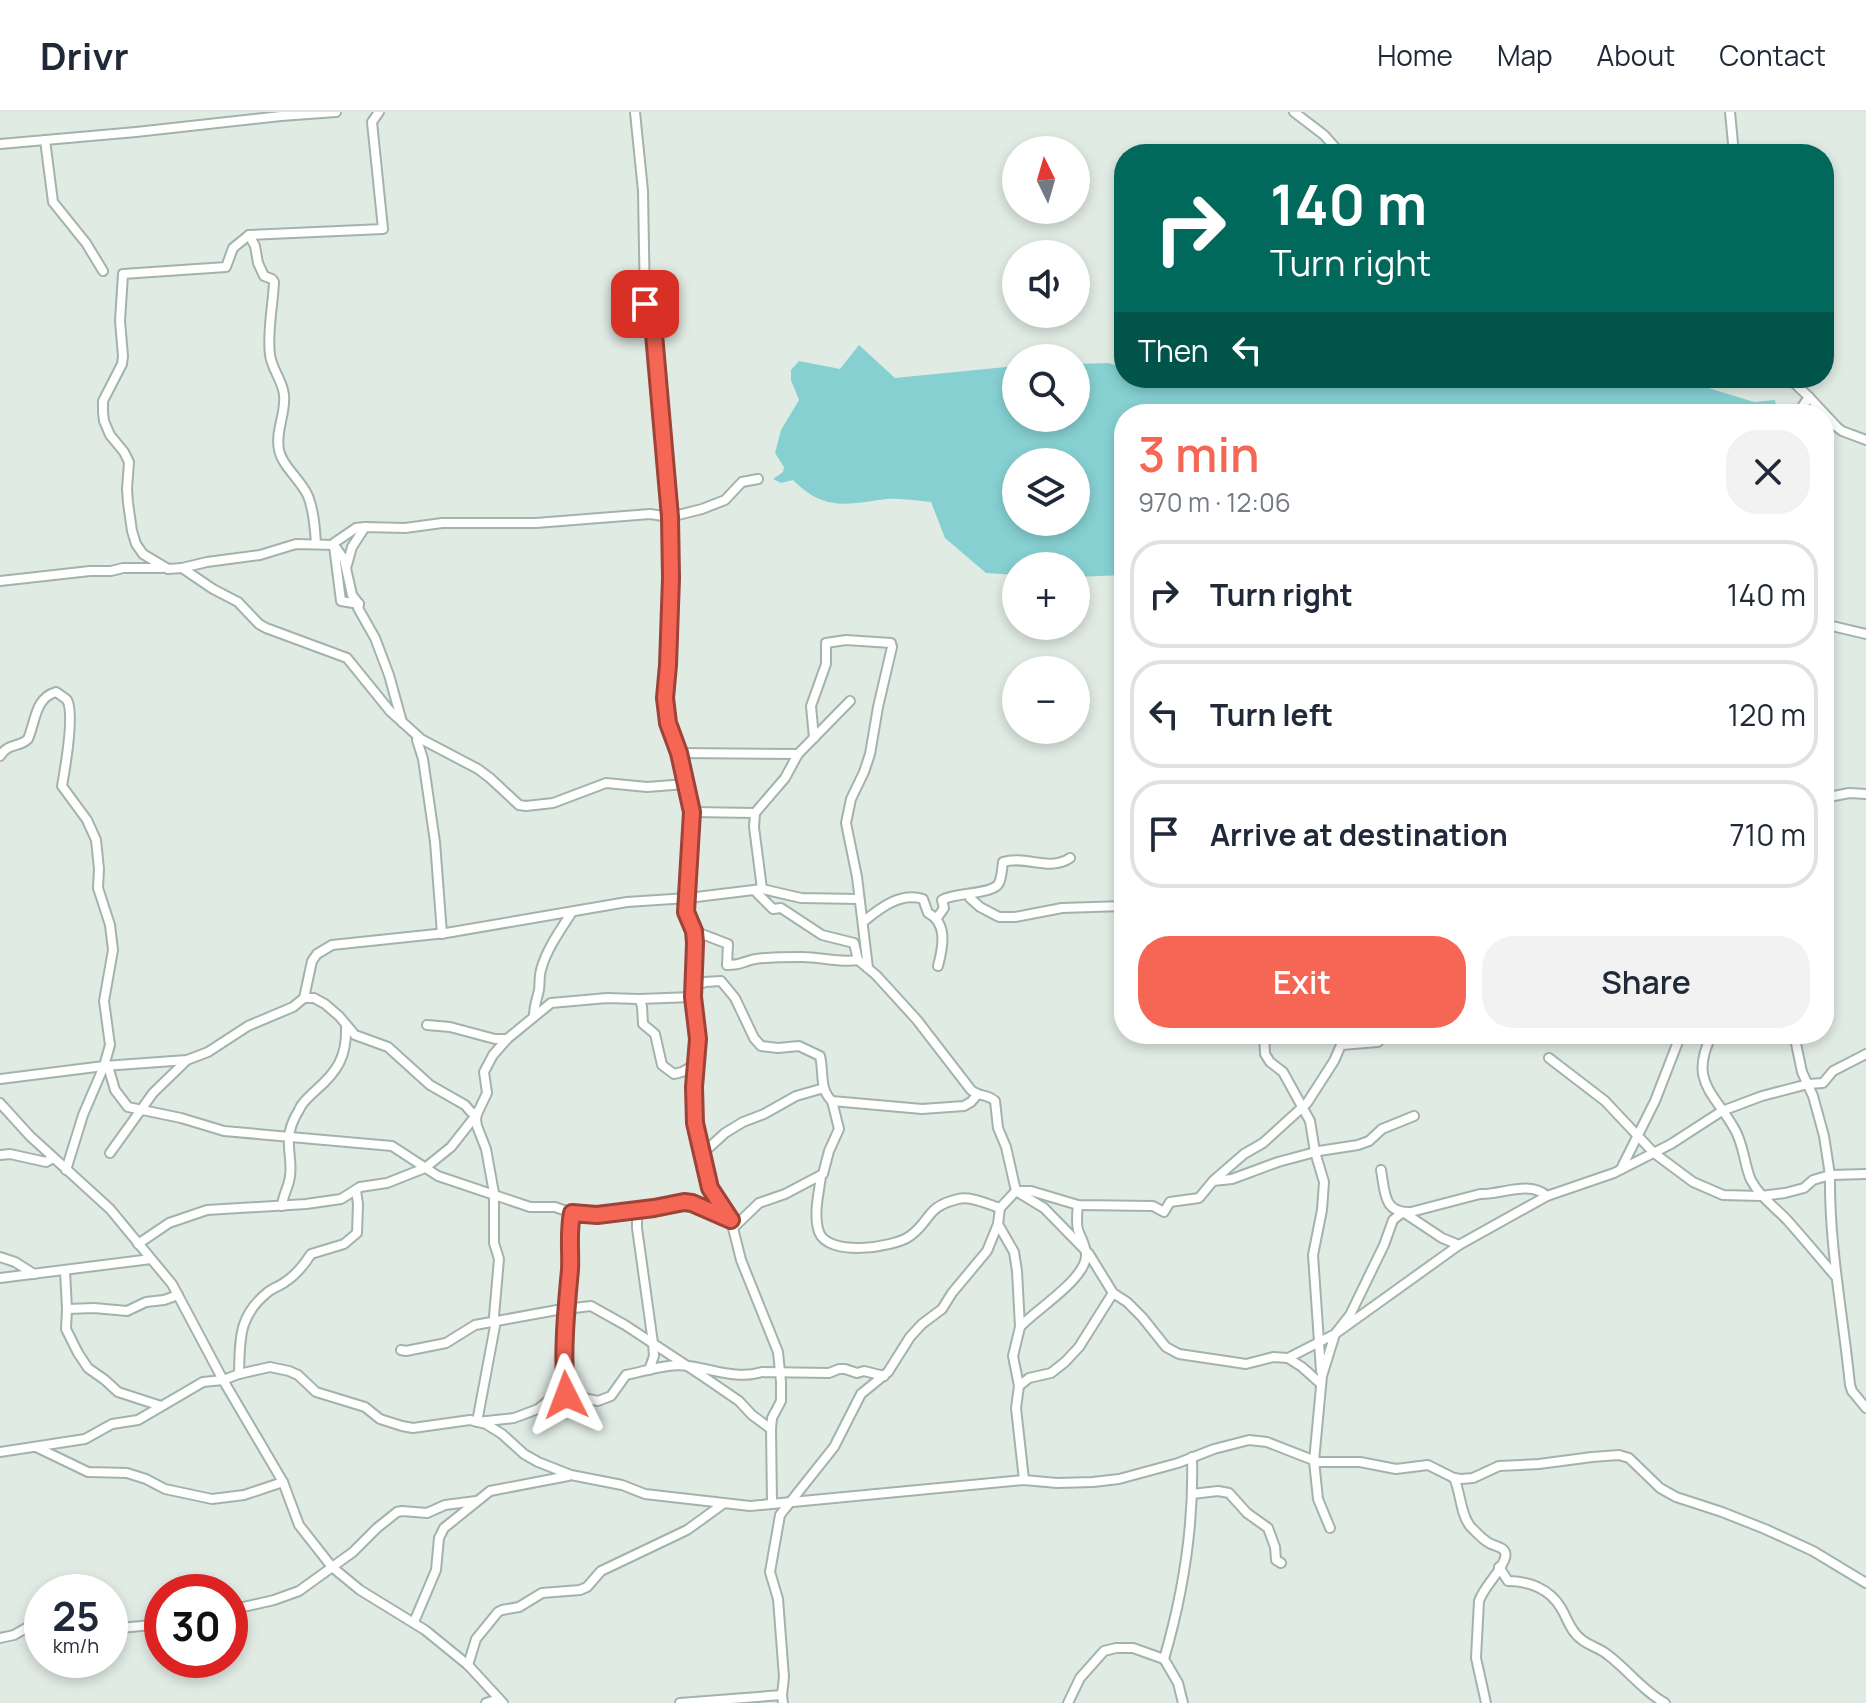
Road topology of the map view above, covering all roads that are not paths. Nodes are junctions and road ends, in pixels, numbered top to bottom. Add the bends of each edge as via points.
1 (336, 112) edge
2 (379, 112) edge
3 (635, 112) edge
4 (1294, 112) edge
5 (1730, 112) edge
6 (45, 140) junction
7 (0, 144) edge
8 (1332, 144) edge
9 (1733, 144) edge
10 (249, 235) junction
11 (103, 271) dead end
12 (1800, 388) edge
13 (1809, 397) junction
14 (1804, 404) edge
15 (1816, 404) edge
16 (1834, 424) edge
17 (1866, 440) edge
18 (758, 479) dead end
19 (670, 517) junction
20 (365, 527) junction
21 (316, 544) junction
22 (334, 545) junction
23 (346, 566) junction
24 (166, 568) junction
25 (182, 568) junction
26 (0, 581) edge
27 (359, 604) junction
28 (1834, 626) edge
29 (1866, 634) edge
30 (850, 701) dead end
31 (402, 723) junction
32 (814, 738) junction
33 (417, 740) dead end
34 (679, 753) junction
35 (798, 754) junction
36 (0, 756) edge
37 (686, 784) junction
38 (1866, 794) edge
39 (1834, 796) edge
40 (692, 812) junction
41 (755, 813) junction
42 (1070, 858) dead end
43 (759, 890) junction
44 (970, 894) junction
45 (688, 898) junction
46 (859, 899) junction
47 (1114, 906) edge
48 (572, 912) junction
49 (937, 918) junction
50 (863, 922) junction
51 (694, 931) junction
52 (442, 934) junction
53 (858, 960) junction
54 (938, 966) dead end
55 (868, 968) junction
56 (304, 998) junction
57 (693, 998) junction
58 (639, 999) junction
59 (534, 1016) junction
60 (427, 1025) dead end
61 (346, 1026) junction
62 (507, 1039) junction
63 (1264, 1044) edge
64 (1353, 1044) edge
65 (1677, 1044) edge
66 (1707, 1044) edge
67 (1796, 1044) edge
68 (1866, 1054) edge
69 (1549, 1058) dead end
70 (187, 1060) junction
71 (696, 1064) junction
72 (106, 1066) junction
73 (0, 1079) edge
74 (1808, 1084) junction
75 (824, 1088) junction
76 (977, 1095) junction
77 (832, 1101) junction
78 (0, 1103) edge
79 (1303, 1106) junction
80 (141, 1109) junction
81 (1722, 1111) junction
82 (477, 1114) junction
83 (1414, 1116) dead end
84 (288, 1136) junction
85 (1637, 1136) junction
86 (1315, 1152) junction
87 (110, 1153) dead end
88 (1654, 1153) junction
89 (702, 1154) junction
90 (0, 1155) edge
91 (53, 1158) junction
92 (425, 1168) junction
93 (1620, 1169) junction
94 (66, 1170) junction
95 (1381, 1170) dead end
96 (1866, 1174) edge
97 (1830, 1175) junction
98 (821, 1176) junction
99 (1213, 1181) junction
100 (356, 1190) junction
101 (1016, 1191) junction
102 (494, 1193) junction
103 (1547, 1196) junction
104 (1761, 1196) junction
105 (1078, 1205) junction
106 (282, 1206) junction
107 (1000, 1208) junction
108 (637, 1210) junction
109 (1403, 1212) junction
110 (572, 1213) junction
111 (732, 1224) junction
112 (998, 1224) junction
113 (138, 1244) junction
114 (1459, 1245) junction
115 (1085, 1250) junction
116 (0, 1257) edge
117 (151, 1259) junction
118 (65, 1271) junction
119 (35, 1274) junction
120 (0, 1278) edge
121 (1836, 1278) junction
122 (1113, 1293) junction
123 (178, 1295) junction
124 (566, 1308) junction
125 (67, 1309) junction
126 (494, 1321) junction
127 (1020, 1327) junction
128 (1335, 1334) junction
129 (653, 1343) junction
130 (1319, 1343) junction
131 (401, 1350) dead end
132 (1288, 1358) junction
133 (686, 1366) junction
134 (649, 1370) junction
135 (780, 1372) junction
136 (239, 1374) junction
137 (884, 1376) junction
138 (223, 1380) junction
139 (1322, 1380) junction
140 (1019, 1386) junction
141 (566, 1395) junction
142 (161, 1406) junction
143 (1866, 1408) edge
144 (477, 1422) junction
145 (771, 1429) junction
146 (35, 1446) junction
147 (0, 1454) edge
148 (1192, 1457) junction
149 (1314, 1461) junction
150 (571, 1475) junction
151 (1454, 1478) junction
152 (1024, 1480) junction
153 (283, 1482) junction
154 (1192, 1494) junction
155 (476, 1501) junction
156 (772, 1503) junction
157 (723, 1504) junction
158 (789, 1504) junction
159 (1330, 1528) dead end
160 (1281, 1563) dead end
161 (332, 1567) junction
162 (1499, 1567) junction
163 (1866, 1583) edge
164 (248, 1606) edge
165 (414, 1622) junction
166 (24, 1631) edge
167 (0, 1638) edge
168 (1164, 1659) junction
169 (468, 1665) junction
170 (782, 1699) edge
171 (501, 1701) edge
172 (486, 1703) edge
173 (680, 1703) edge
174 (1068, 1703) edge
175 (1183, 1703) edge
176 (1486, 1703) edge
177 (1665, 1703) edge

1 - 6 street
2 - 10 street via 372,122 383,229
3 - 19 street via 645,304 654,334
4 - 8 street
5 - 9 street
6 - 7 street
6 - 11 street via 53,202
10 - 21 street via 264,276 274,282 270,353 284,394 279,451 307,495
10 - 24 street via 233,248 226,267 123,274 122,364 103,401 104,421 129,462 127,489 136,544
12 - 13 street
13 - 14 street
13 - 15 street
16 - 17 street
18 - 19 street via 742,482 725,500
19 - 20 street
19 - 34 street via 665,698
20 - 22 street
20 - 23 street
21 - 22 street
21 - 25 street
22 - 23 street
22 - 27 street via 341,601
23 - 27 street
24 - 25 street
24 - 26 street
25 - 31 street via 242,605 266,628 347,658
27 - 31 street via 389,675
28 - 29 street
30 - 32 street
31 - 37 street via 478,769 519,805 553,803 606,783
32 - 35 street
32 - 46 street via 811,706 826,664 826,643 891,643 870,754 846,823
33 - 52 street via 435,842
34 - 35 street
34 - 37 street
35 - 41 street
36 - 72 street via 28,739 42,700 56,692 67,700 69,742 62,786 96,840 98,888 112,938 104,1001 111,1038
37 - 40 street
38 - 39 street
40 - 41 street
40 - 45 street
41 - 43 street
42 - 44 street via 1054,865 1003,862 994,889
43 - 45 street
43 - 46 street via 810,899
43 - 53 street via 773,909 781,908 822,935 854,943
44 - 47 street via 999,917
44 - 49 street via 943,898
45 - 48 street
45 - 51 street via 686,912
46 - 50 street
48 - 52 street
48 - 59 street via 542,965
49 - 50 street via 928,913 923,899 912,897 897,900
49 - 54 street via 943,943
50 - 55 street
51 - 53 street via 728,944 727,965 803,957
51 - 57 street
52 - 56 street via 332,945 312,961
53 - 55 street
55 - 76 street
56 - 61 street via 325,1004
56 - 70 street
57 - 58 street
57 - 71 street
57 - 75 street via 696,986 721,981 761,1046 799,1046 820,1056
58 - 59 street via 556,1002
58 - 71 street via 643,1024 655,1034 662,1065 674,1074
59 - 62 street
60 - 62 street
61 - 82 street via 355,1035 388,1047 417,1076
61 - 84 street via 347,1045 340,1062 301,1105
62 - 82 street via 484,1072 486,1097
63 - 79 street via 1265,1054
64 - 79 street via 1341,1045
65 - 85 street
66 - 81 street via 1701,1061 1705,1084
67 - 74 street
68 - 74 street via 1833,1071 1823,1083
69 - 85 street via 1605,1101
70 - 72 street
70 - 80 street
71 - 89 street via 695,1123
72 - 73 street
72 - 80 street via 128,1107
72 - 94 street
74 - 81 street
74 - 97 street
75 - 77 street
75 - 89 street via 743,1122
76 - 77 street via 964,1106 922,1109
76 - 101 street via 995,1101
77 - 98 street via 839,1129
78 - 91 street
79 - 86 street
79 - 99 street
80 - 84 street via 224,1131
80 - 87 street
81 - 88 street
81 - 104 street via 1735,1129
82 - 92 street via 451,1147
82 - 102 street
83 - 86 street via 1358,1145
84 - 92 street via 392,1146
84 - 106 street via 290,1179
85 - 88 street
85 - 93 street
86 - 99 street
86 - 130 street via 1324,1182 1313,1255
88 - 93 street
88 - 104 street via 1693,1182 1723,1195
89 - 111 street via 710,1188
90 - 91 street via 46,1162
91 - 94 street
92 - 100 street
92 - 102 street
93 - 103 street
94 - 113 street via 110,1209
95 - 109 street via 1390,1206
96 - 97 street
97 - 104 street via 1804,1188
97 - 121 street
98 - 107 street via 818,1231 840,1247 863,1248 906,1238 937,1206 962,1198
98 - 111 street via 759,1203
99 - 105 street via 1199,1198 1170,1202 1164,1212 1153,1206
100 - 106 street via 341,1199
100 - 136 street via 357,1233 344,1244 311,1254 249,1312 240,1331
101 - 105 street
101 - 107 street
101 - 115 street via 1044,1208
102 - 110 street via 530,1207
102 - 126 street via 499,1259
103 - 109 street via 1530,1188
103 - 114 street
104 - 121 street
105 - 115 street
106 - 113 street via 207,1210 169,1223
107 - 112 street
108 - 110 street
108 - 111 street via 692,1203
108 - 129 street
109 - 114 street
109 - 128 street via 1393,1220 1350,1315
110 - 124 street
111 - 135 street via 778,1352
112 - 127 street via 1014,1252
112 - 137 street via 987,1251 942,1309 910,1337
113 - 117 street
114 - 128 street
115 - 122 street
115 - 127 street via 1085,1262 1066,1288
116 - 119 street
117 - 118 street
117 - 123 street
118 - 119 street
118 - 125 street
119 - 120 street
121 - 143 street via 1852,1391
122 - 132 street via 1162,1344 1179,1354 1246,1364
122 - 140 street via 1065,1362
123 - 125 street via 127,1311
123 - 138 street
124 - 126 street
124 - 129 street via 591,1306
124 - 141 street
125 - 142 street via 66,1329 88,1368 118,1392
126 - 131 street via 475,1325 446,1343
126 - 144 street
127 - 140 street via 1013,1356
128 - 130 street
128 - 139 street
129 - 133 street
129 - 134 street
130 - 132 street
130 - 139 street
132 - 139 street
133 - 134 street
133 - 135 street via 721,1374
133 - 145 street
134 - 141 street via 626,1375 611,1396 598,1401
135 - 137 street via 845,1369
135 - 145 street via 781,1401
136 - 138 street
136 - 144 street via 270,1367 289,1371 316,1392 365,1407 402,1426
137 - 158 street via 861,1394 834,1447
138 - 142 street via 196,1386
138 - 153 street
139 - 149 street
140 - 152 street via 1016,1408
141 - 144 street via 514,1418
142 - 146 street via 85,1439
144 - 150 street via 538,1462
145 - 156 street
146 - 147 street
146 - 153 street via 85,1471 127,1473 165,1489 212,1499
148 - 149 street via 1258,1440
148 - 152 street via 1119,1479
148 - 154 street
149 - 151 street via 1396,1469 1428,1465
149 - 159 street via 1318,1499
150 - 155 street via 490,1491
150 - 157 street via 645,1494
151 - 162 street via 1469,1525 1504,1550
151 - 163 street via 1473,1478 1505,1465 1619,1455 1676,1497 1765,1529
152 - 158 street
153 - 161 street via 299,1525
154 - 160 street via 1229,1493 1268,1528
154 - 168 street via 1185,1568
155 - 161 street via 427,1513 397,1512
155 - 165 street via 444,1528 436,1570
156 - 157 street
156 - 158 street
157 - 169 street via 687,1530 601,1571 587,1587 542,1593 502,1610 478,1635
158 - 170 street via 779,1519 770,1572 778,1599
161 - 164 street via 299,1591
161 - 165 street
162 - 176 street via 1479,1601 1476,1658
162 - 177 street via 1508,1581 1531,1584 1555,1600 1581,1639
165 - 169 street
166 - 167 street
168 - 174 street via 1127,1647 1104,1651 1080,1678
168 - 175 street
169 - 171 street
170 - 173 street
171 - 172 street

